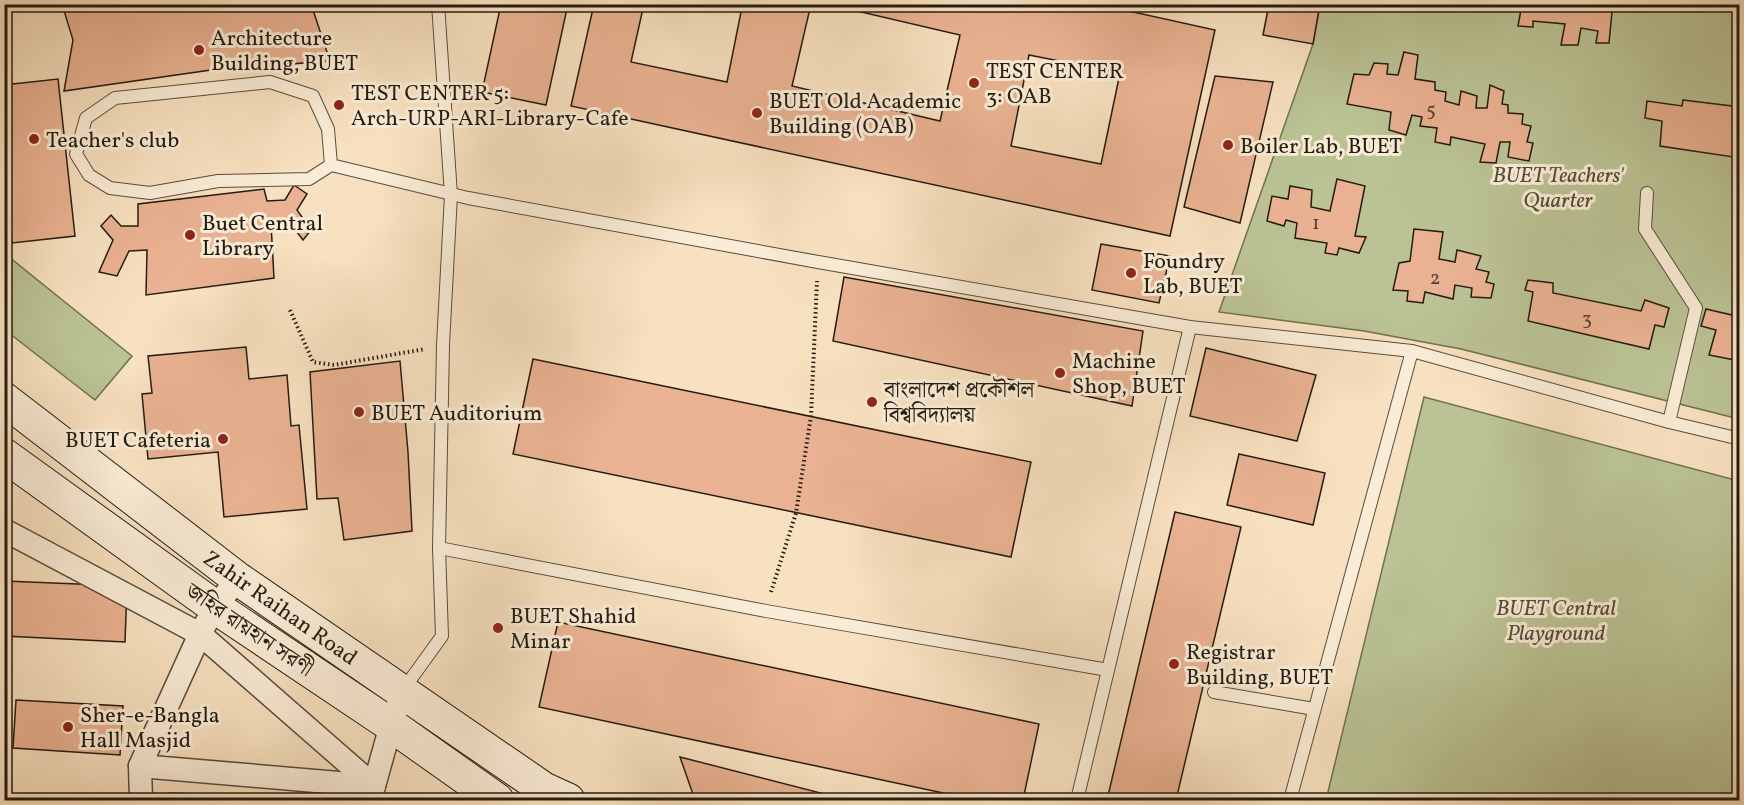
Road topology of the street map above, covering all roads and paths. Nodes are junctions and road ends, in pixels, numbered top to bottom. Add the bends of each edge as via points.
1 (438, 4) edge
2 (331, 165) junction
3 (1647, 193) dead end
4 (451, 195) junction
5 (818, 262) junction
6 (290, 310) dead end
7 (1190, 327) junction
8 (443, 345) junction
9 (1412, 351) junction
10 (4, 399) edge
11 (1669, 422) junction
12 (1740, 438) edge
13 (4, 455) edge
14 (4, 530) edge
15 (439, 548) junction
16 (238, 579) junction
17 (766, 611) junction
18 (208, 621) junction
19 (1108, 670) junction
20 (403, 691) junction
21 (1214, 692) dead end
22 (1314, 709) junction
23 (391, 725) junction
24 (140, 766) junction
25 (374, 786) junction
26 (550, 792) edge
27 (141, 801) edge
28 (497, 801) edge
29 (1077, 801) edge
30 (1290, 801) edge

1 - 4 lane
2 - 2 lane via 328,129 313,96 270,82 116,98 86,118 76,154 89,175 110,188 150,193 218,181 309,179
2 - 4 lane
3 - 11 lane via 1645,229 1696,308
4 - 5 lane
4 - 8 lane
5 - 7 lane
5 - 17 path via 811,416 796,513
6 - 8 path via 313,362 334,365
7 - 9 lane
7 - 19 lane
8 - 15 lane
9 - 11 lane
9 - 22 lane
10 - 16 main road, Zahir Raihan Road
11 - 12 lane
13 - 18 main road, জহির রায়হান সরণী
14 - 18 street
15 - 17 lane
15 - 20 lane via 442,636
16 - 18 street
16 - 20 main road, Zahir Raihan Road
17 - 19 lane
18 - 23 main road, জহির রায়হান সরণী
18 - 24 street
18 - 25 street
19 - 29 lane
20 - 23 street
20 - 26 main road, Zahir Raihan Road
21 - 22 lane
22 - 30 lane
23 - 25 street
23 - 28 main road, জহির রায়হান সরণী
24 - 25 street
24 - 27 street

